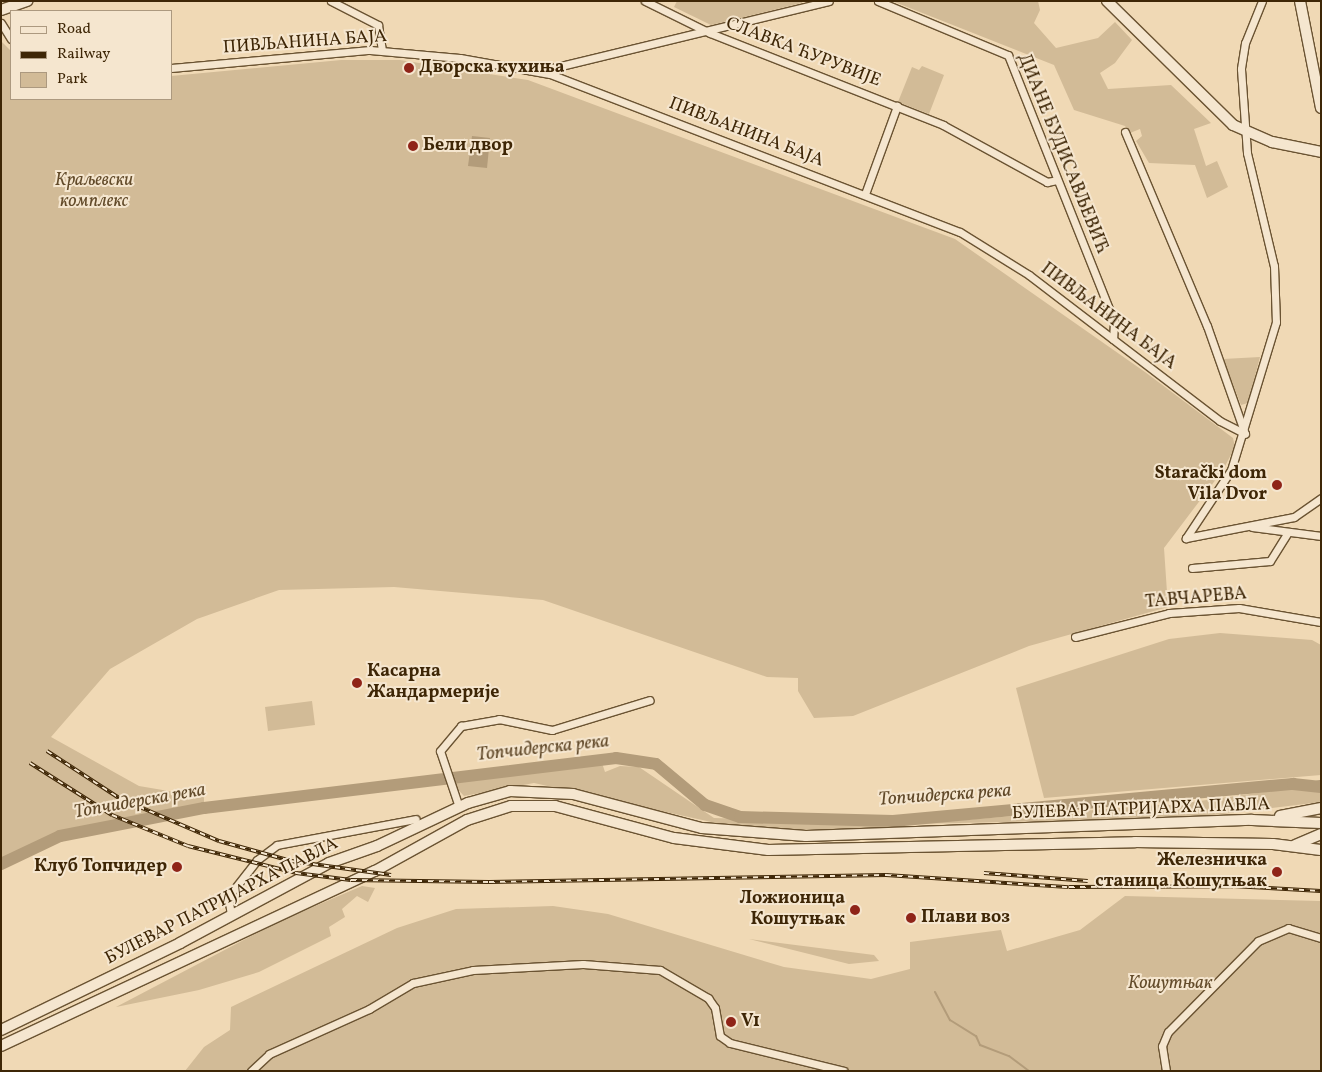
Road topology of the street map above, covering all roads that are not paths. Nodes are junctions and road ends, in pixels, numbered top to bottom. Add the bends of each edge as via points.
1 (28, 1) edge
2 (331, 1) edge
3 (645, 1) edge
4 (829, 1) edge
5 (878, 1) edge
6 (1107, 1) edge
7 (1262, 1) edge
8 (1300, 1) edge
9 (1, 10) edge
10 (1, 23) edge
11 (710, 33) junction
12 (10, 37) edge
13 (382, 50) junction
14 (172, 68) edge
15 (540, 71) junction
16 (1318, 90) edge
17 (897, 106) junction
18 (1321, 108) edge
19 (1245, 131) junction
20 (1125, 132) dead end
21 (1321, 152) edge
22 (1057, 180) junction
23 (865, 194) junction
24 (1112, 339) junction
25 (1245, 434) junction
26 (1321, 498) edge
27 (1247, 526) junction
28 (1288, 532) junction
29 (1321, 536) edge
30 (1192, 568) dead end
31 (1321, 622) edge
32 (1075, 636) dead end
33 (650, 700) dead end
34 (459, 807) junction
35 (1321, 808) edge
36 (416, 819) dead end
37 (1270, 820) junction
38 (1321, 823) edge
39 (1321, 834) edge
40 (1289, 845) junction
41 (1320, 850) edge
42 (231, 915) junction
43 (1321, 938) edge
44 (1, 1030) edge
45 (1, 1046) edge
46 (251, 1071) edge
47 (844, 1071) edge
48 (1166, 1071) edge

1 - 9 main road
2 - 13 street via 378,25
3 - 11 street, СЛАВКА ЋУРУВИЈЕ
4 - 11 street
5 - 22 street, ДИАНЕ БУДИСАВЉЕВИЋ via 1006,52
6 - 19 main road via 1188,85
7 - 19 street via 1242,52
8 - 16 main road
10 - 12 street
11 - 15 street
11 - 17 street, СЛАВКА ЋУРУВИЈЕ
13 - 14 street, ПИВЉАНИНА БАЈА
13 - 15 street, ПИВЉАНИНА БАЈА
15 - 23 street, ПИВЉАНИНА БАЈА
16 - 18 main road
17 - 22 street, СЛАВКА ЋУРУВИЈЕ via 947,127 1047,182
17 - 23 street, СЛАВКА ЋУРУВИЈЕ
19 - 21 main road via 1277,144
19 - 25 street via 1270,240 1277,303
20 - 25 street via 1207,326
22 - 24 street, ДИАНЕ БУДИСАВЉЕВИЋ via 1114,322
23 - 24 street, ПИВЉАНИНА БАЈА via 966,236 1023,271
24 - 25 street, ПИВЉАНИНА БАЈА
25 - 27 street via 1229,475 1186,539
26 - 27 street via 1300,515
27 - 28 street
28 - 29 street
28 - 30 street via 1270,561
31 - 32 street, ТАВЧАРЕВА via 1239,608 1169,613
33 - 34 street via 552,730 499,720 466,724 451,733 440,751 447,782
34 - 37 main road, БУЛЕВАР ПАТРИЈАРХА ПАВЛА via 501,793 543,790 702,828 806,836
34 - 42 main road, БУЛЕВАР ПАТРИЈАРХА ПАВЛА via 377,846 329,862
35 - 37 main road
36 - 42 street via 277,845 257,860 228,896
37 - 38 main road, БУЛЕВАР ПАТРИЈАРХА ПАВЛА
39 - 40 main road
40 - 41 main road, БУЛЕВАР ПАТРИЈАРХА ПАВЛА
40 - 45 main road, БУЛЕВАР ПАТРИЈАРХА ПАВЛА via 1122,842 777,850 674,838 555,806 511,806 467,820 374,871
42 - 44 main road, БУЛЕВАР ПАТРИЈАРХА ПАВЛА
43 - 48 street via 1288,928 1258,941 1168,1032 1162,1046
46 - 47 street via 269,1054 370,1009 413,983 473,970 626,964 666,972 713,1003 720,1036 730,1043

